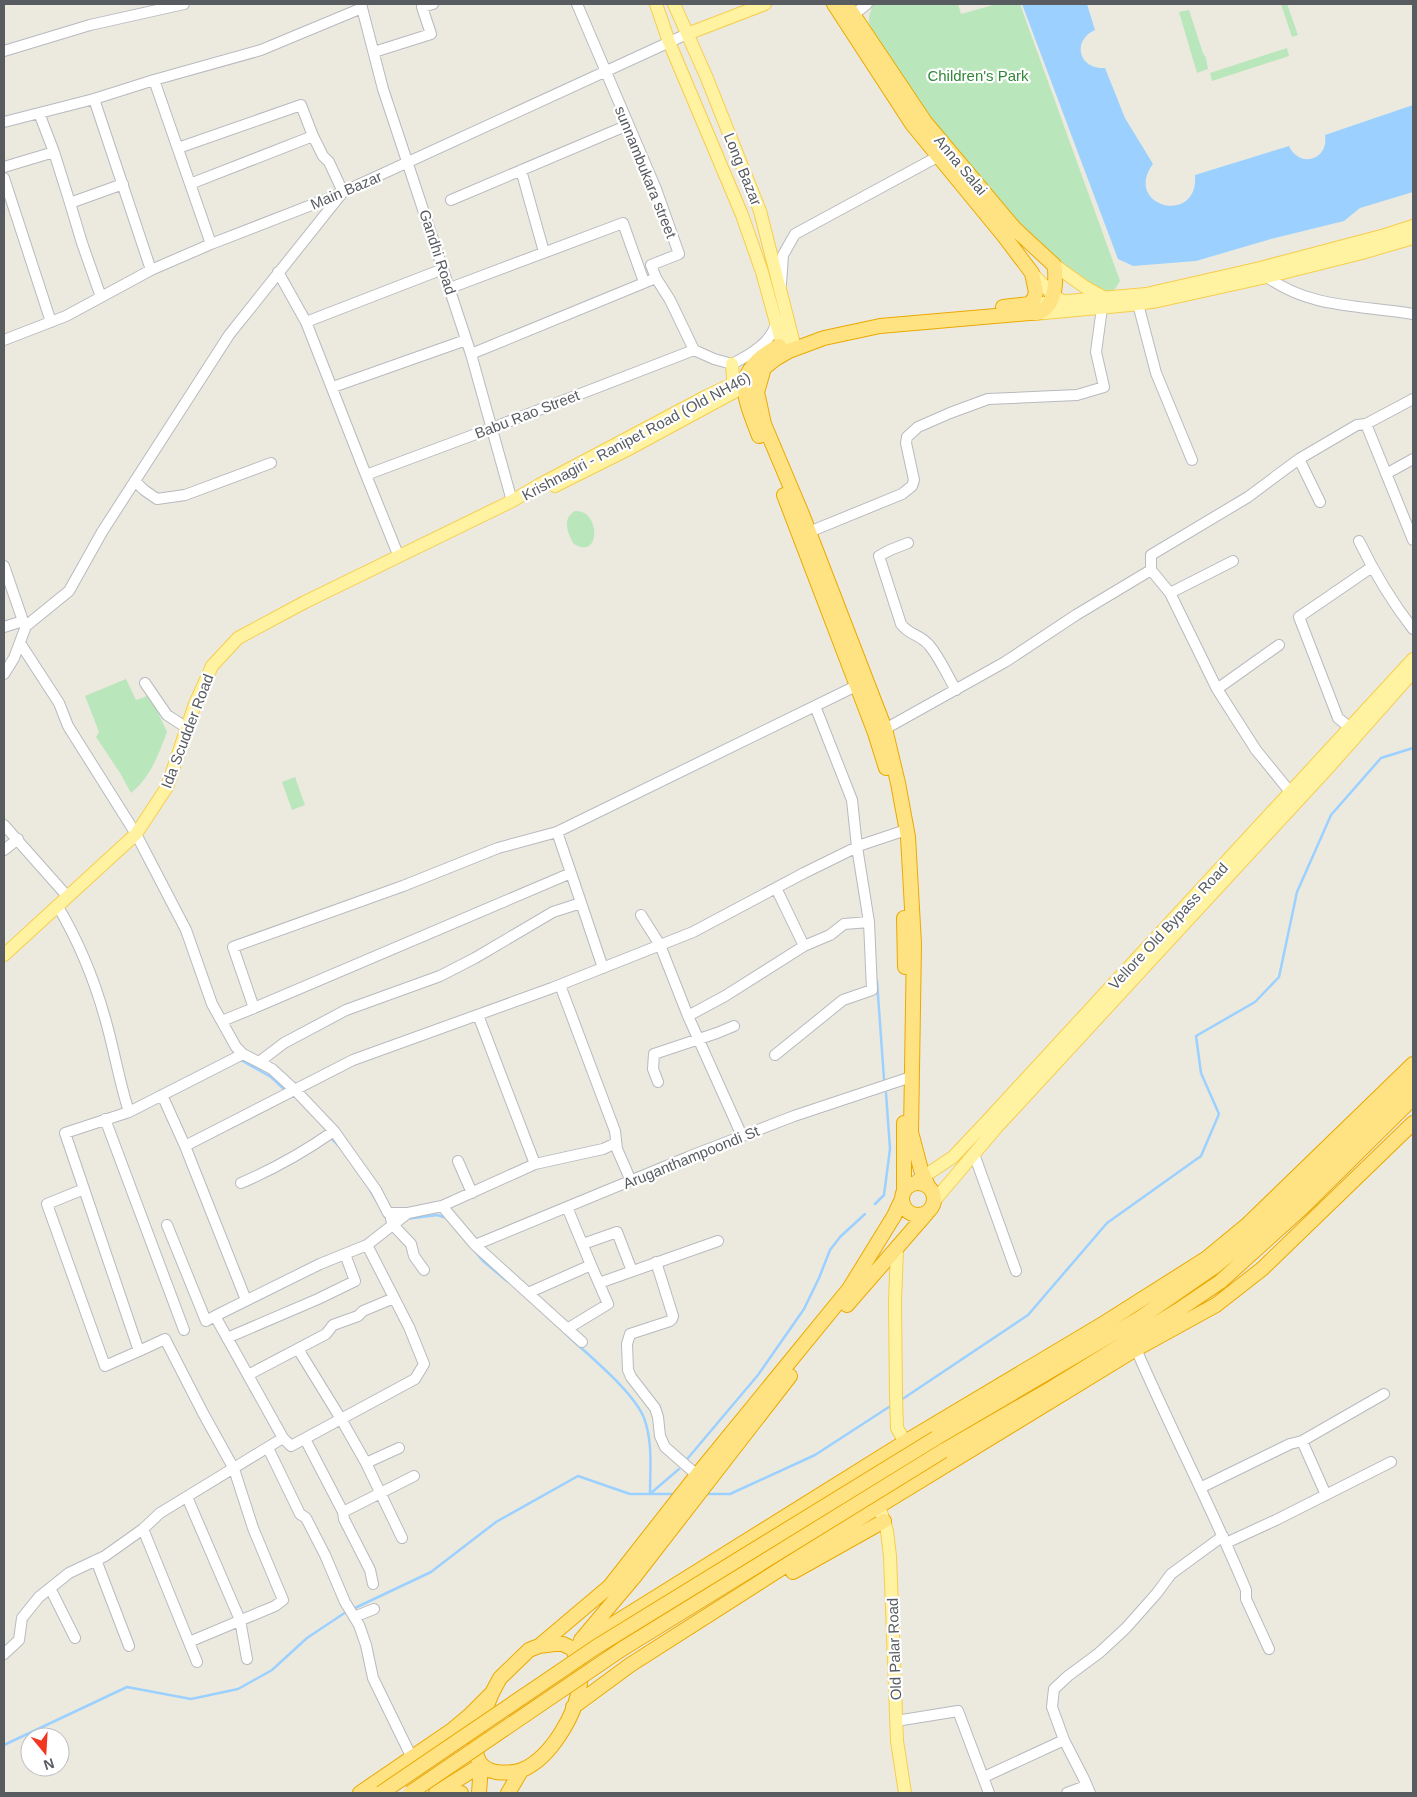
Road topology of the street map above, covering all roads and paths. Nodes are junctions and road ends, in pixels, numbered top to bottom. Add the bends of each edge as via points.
1 (184, 4) edge
2 (433, 4) edge
3 (577, 4) edge
4 (656, 4) edge
5 (674, 4) edge
6 (765, 4) edge
7 (834, 4) edge
8 (867, 4) edge
9 (362, 6) edge
10 (143, 8) edge
11 (849, 10) edge
12 (687, 34) junction
13 (670, 42) junction
14 (4, 51) edge
15 (374, 52) junction
16 (605, 71) junction
17 (154, 80) junction
18 (94, 99) junction
19 (39, 113) junction
20 (4, 122) edge
21 (628, 125) junction
22 (313, 136) junction
23 (178, 148) junction
24 (54, 152) junction
25 (939, 156) junction
26 (408, 162) junction
27 (4, 167) edge
28 (521, 170) junction
29 (4, 178) edge
30 (123, 184) junction
31 (190, 184) junction
32 (343, 192) junction
33 (7, 199) edge
34 (451, 200) dead end
35 (70, 203) junction
36 (1413, 226) edge
37 (1413, 238) edge
38 (211, 244) junction
39 (544, 252) junction
40 (1054, 265) junction
41 (443, 269) junction
42 (151, 270) junction
43 (278, 272) junction
44 (1032, 273) junction
45 (1267, 277) junction
46 (656, 278) junction
47 (644, 282) junction
48 (450, 288) junction
49 (781, 288) junction
50 (102, 297) junction
51 (1055, 299) junction
52 (1103, 303) junction
53 (1138, 304) junction
54 (1027, 310) junction
55 (1413, 314) edge
56 (51, 322) junction
57 (306, 322) junction
58 (777, 324) junction
59 (4, 340) edge
60 (466, 340) junction
61 (788, 342) junction
62 (694, 350) junction
63 (471, 354) junction
64 (732, 364) junction
65 (747, 382) junction
66 (333, 387) junction
67 (1413, 399) edge
68 (1366, 424) junction
69 (492, 428) junction
70 (1299, 459) junction
71 (1413, 459) edge
72 (1192, 460) dead end
73 (271, 463) dead end
74 (1386, 474) junction
75 (366, 475) junction
76 (135, 481) junction
77 (512, 501) junction
78 (1320, 502) dead end
79 (809, 532) junction
80 (1413, 540) edge
81 (1359, 541) dead end
82 (908, 543) dead end
83 (399, 557) junction
84 (1232, 560) dead end
85 (4, 566) edge
86 (1372, 567) junction
87 (1151, 570) junction
88 (1170, 593) junction
89 (24, 624) junction
90 (4, 627) edge
91 (1413, 629) edge
92 (20, 643) junction
93 (1279, 645) dead end
94 (1413, 659) edge
95 (1413, 672) edge
96 (4, 674) edge
97 (145, 684) dead end
98 (856, 686) junction
99 (1217, 689) junction
100 (956, 690) junction
101 (815, 706) junction
102 (1348, 726) dead end
103 (187, 728) junction
104 (885, 729) junction
105 (1291, 793) junction
106 (4, 825) edge
107 (902, 831) junction
108 (557, 832) junction
109 (136, 834) junction
110 (18, 839) junction
111 (857, 847) junction
112 (4, 850) edge
113 (571, 873) junction
114 (776, 888) junction
115 (67, 896) junction
116 (581, 902) junction
117 (57, 905) junction
118 (641, 915) dead end
119 (869, 922) junction
120 (660, 944) junction
121 (804, 946) junction
122 (4, 955) edge
123 (603, 968) junction
124 (560, 985) junction
125 (254, 1008) junction
126 (478, 1015) junction
127 (688, 1016) junction
128 (222, 1021) junction
129 (734, 1026) dead end
130 (698, 1039) junction
131 (243, 1054) junction
132 (775, 1055) dead end
133 (259, 1062) junction
134 (1413, 1064) edge
135 (908, 1078) junction
136 (1413, 1080) edge
137 (658, 1082) dead end
138 (296, 1090) junction
139 (162, 1095) junction
140 (1413, 1098) edge
141 (129, 1112) junction
142 (105, 1120) junction
143 (1413, 1123) edge
144 (334, 1132) junction
145 (742, 1136) junction
146 (616, 1143) junction
147 (185, 1146) junction
148 (974, 1154) junction
149 (458, 1161) dead end
150 (536, 1164) junction
151 (630, 1181) junction
152 (241, 1183) dead end
153 (914, 1187) junction
154 (84, 1190) junction
155 (472, 1192) junction
156 (442, 1206) junction
157 (567, 1207) junction
158 (930, 1207) junction
159 (388, 1213) junction
160 (408, 1213) junction
161 (167, 1224) dead end
162 (394, 1225) junction
163 (718, 1241) dead end
164 (583, 1244) junction
165 (367, 1245) junction
166 (474, 1246) junction
167 (898, 1248) junction
168 (345, 1254) junction
169 (656, 1262) junction
170 (591, 1265) junction
171 (424, 1270) dead end
172 (632, 1271) junction
173 (1016, 1271) dead end
174 (599, 1283) junction
175 (528, 1293) junction
176 (394, 1298) junction
177 (246, 1300) junction
178 (215, 1316) junction
179 (567, 1328) junction
180 (184, 1330) dead end
181 (227, 1338) junction
182 (582, 1342) dead end
183 (298, 1349) junction
184 (1136, 1349) junction
185 (139, 1351) junction
186 (248, 1375) junction
187 (1384, 1394) dead end
188 (341, 1419) junction
189 (283, 1438) junction
190 (304, 1439) junction
191 (1302, 1440) junction
192 (905, 1442) junction
193 (940, 1445) junction
194 (268, 1448) junction
195 (399, 1448) dead end
196 (366, 1462) junction
197 (1391, 1462) dead end
198 (234, 1469) junction
199 (414, 1476) dead end
200 (699, 1480) junction
201 (1200, 1488) junction
202 (381, 1494) junction
203 (1326, 1495) junction
204 (187, 1497) junction
205 (879, 1506) junction
206 (343, 1512) junction
207 (884, 1521) junction
208 (143, 1529) junction
209 (660, 1532) junction
210 (402, 1538) dead end
211 (1225, 1540) junction
212 (96, 1560) junction
213 (374, 1584) dead end
214 (50, 1588) junction
215 (374, 1609) dead end
216 (354, 1617) junction
217 (240, 1620) junction
218 (75, 1638) dead end
219 (189, 1642) junction
220 (663, 1644) junction
221 (129, 1646) dead end
222 (539, 1646) junction
223 (573, 1649) junction
224 (1269, 1650) dead end
225 (4, 1654) edge
226 (247, 1658) dead end
227 (197, 1662) dead end
228 (492, 1693) junction
229 (573, 1707) junction
230 (896, 1721) junction
231 (1064, 1740) junction
232 (412, 1758) junction
233 (481, 1765) junction
234 (521, 1771) junction
235 (984, 1777) junction
236 (1088, 1789) edge
237 (437, 1792) edge
238 (360, 1793) edge
239 (381, 1793) edge
240 (410, 1793) edge
241 (460, 1793) edge
242 (479, 1793) edge
243 (508, 1793) edge
244 (906, 1793) edge
245 (990, 1793) edge
246 (1067, 1793) edge

1 - 10 street
2 - 15 street via 422,7 431,34
3 - 16 street, sunnambukara street
4 - 13 main road
5 - 12 main road, Long Bazar
6 - 12 main road
7 - 25 highway, Anna Salai via 912,124
8 - 11 street
9 - 15 street, Gandhi Road
9 - 17 street via 261,50
10 - 14 street
11 - 40 highway, Anna Salai via 925,122 1015,229
12 - 13 street, Main Bazar
12 - 49 main road, Long Bazar via 760,211
13 - 16 street, Main Bazar
13 - 58 main road via 742,215
15 - 26 street, Gandhi Road
16 - 21 street, sunnambukara street
16 - 26 street, Main Bazar
17 - 18 street
17 - 23 street
18 - 19 street
18 - 30 street
19 - 20 street
19 - 24 street
21 - 28 street
21 - 46 street, sunnambukara street via 656,189 679,254 650,266
22 - 23 street via 301,105
22 - 31 street
22 - 32 street
23 - 31 street
24 - 27 street
24 - 35 street
25 - 44 highway, Anna Salai
25 - 49 street via 795,234 783,255
26 - 32 street, Main Bazar
26 - 41 street, Gandhi Road
28 - 34 street
28 - 39 street
29 - 33 street
30 - 35 street
30 - 42 street
31 - 38 street
32 - 38 street, Main Bazar
32 - 43 street
33 - 56 street
35 - 50 street
36 - 52 main road via 1235,274
37 - 45 main road
38 - 42 street, Main Bazar
39 - 47 street via 623,223
39 - 48 street
40 - 51 highway
40 - 52 main road
41 - 48 street, Gandhi Road
41 - 57 street
42 - 50 street, Main Bazar
43 - 57 street
43 - 76 street via 229,334
44 - 51 main road
44 - 54 highway via 1036,292
45 - 53 main road
45 - 55 street via 1290,292 1324,302
46 - 47 street
46 - 62 street
47 - 63 street
48 - 60 street, Gandhi Road
49 - 58 street
49 - 61 main road, Long Bazar
50 - 56 street, Main Bazar
51 - 52 main road via 1073,306
51 - 54 highway via 1045,310
52 - 53 main road
52 - 54 main road
52 - 79 street via 1096,352 1104,387 1077,395 988,399 918,427 907,437 906,443 914,480 912,486 902,494
53 - 72 street via 1156,374
54 - 61 highway via 876,319 848,323
54 - 65 highway via 880,326 824,338 775,359
56 - 59 street, Main Bazar
57 - 66 street
58 - 61 main road
58 - 64 street via 768,339 750,355
60 - 63 street, Gandhi Road
60 - 66 street
61 - 65 highway via 758,360 750,368
62 - 64 street
62 - 69 street, Babu Rao Street
63 - 69 street, Gandhi Road
64 - 65 main road
65 - 77 main road, Krishnagiri - Ranipet Road (Old NH46) via 566,480
65 - 79 highway via 757,392 764,424
65 - 98 highway via 750,411
66 - 75 street
67 - 68 street
68 - 70 street via 1357,425
68 - 74 street
69 - 75 street, Babu Rao Street
69 - 77 street, Gandhi Road
70 - 78 street
70 - 87 street via 1248,497 1151,555
71 - 74 street
73 - 76 street via 185,495 157,499
74 - 80 street
75 - 83 street
76 - 89 street via 69,591
77 - 83 main road, Ida Scudder Road
79 - 104 highway
81 - 86 street
82 - 100 street via 879,556 902,624 907,632 920,636 930,646
83 - 103 main road, Ida Scudder Road via 238,638 212,666
84 - 88 street
85 - 89 street
86 - 91 street
86 - 102 street via 1299,617 1338,718
87 - 88 street
87 - 100 street
88 - 99 street
89 - 90 street
89 - 92 street
92 - 96 street
92 - 109 street
93 - 99 street
94 - 105 main road, Vellore Old Bypass Road
95 - 148 main road, Vellore Old Bypass Road
97 - 103 street via 167,716
98 - 101 street
98 - 107 highway via 875,733
99 - 105 street via 1256,750
100 - 104 street
101 - 108 street
101 - 111 street via 852,800
103 - 109 main road, Ida Scudder Road via 167,787
104 - 107 highway via 898,783
105 - 153 main road, Vellore Old Bypass Road via 988,1121 953,1157
106 - 110 street
107 - 111 street
107 - 135 highway via 914,944
108 - 113 street
108 - 125 street via 498,848 233,947
109 - 115 main road, Ida Scudder Road
109 - 128 street via 186,930 212,1004
110 - 112 street
110 - 115 street
111 - 114 street
111 - 119 street
113 - 116 street
113 - 125 street
114 - 120 street via 693,932
114 - 121 street
115 - 117 main road, Ida Scudder Road
116 - 123 street
116 - 133 street via 553,912 440,976 346,1010 284,1043
117 - 122 main road, Ida Scudder Road
117 - 141 street via 90,973
118 - 120 street
119 - 121 street via 844,924 830,935
119 - 132 street via 872,990 843,1000
120 - 123 street
120 - 127 street
121 - 127 street
123 - 124 street
124 - 126 street
124 - 146 street via 615,1131
125 - 128 street
126 - 138 street via 353,1060
126 - 150 street
127 - 130 street
128 - 131 street
129 - 130 street
130 - 137 street via 654,1054 653,1069
130 - 145 street
131 - 133 street
131 - 139 street
133 - 138 street
134 - 192 highway via 1250,1222 1207,1258
135 - 145 street, Aruganthampoondi St
135 - 153 highway
135 - 153 highway
136 - 193 highway via 1288,1202 1214,1267
138 - 144 street
138 - 147 street
139 - 141 street
139 - 147 street
140 - 193 highway via 1303,1207 1220,1282 1052,1388
141 - 142 street
142 - 154 street via 65,1134
142 - 180 street
143 - 184 highway via 1262,1269 1216,1305
144 - 152 street via 270,1171
144 - 159 street via 376,1190
145 - 151 street, Aruganthampoondi St
146 - 150 street via 603,1149
146 - 151 street
147 - 177 street
148 - 158 main road, Vellore Old Bypass Road
148 - 173 street
149 - 155 street
150 - 155 street
151 - 157 street, Aruganthampoondi St
153 - 158 highway via 933,1193
153 - 158 highway via 903,1204 908,1212 917,1215
153 - 200 highway via 849,1289
154 - 185 street
154 - 185 street via 47,1204 50,1213 104,1366
155 - 156 street
156 - 160 street
156 - 166 street
157 - 164 street
157 - 166 street, Aruganthampoondi St
158 - 167 highway
159 - 160 street
159 - 162 street
160 - 162 street
161 - 178 street via 206,1321
162 - 165 street
162 - 171 street via 410,1244
163 - 169 street
164 - 170 street
164 - 172 street via 617,1232
165 - 168 street
165 - 176 street
166 - 175 street
167 - 192 main road via 895,1302 897,1428
167 - 200 highway
168 - 177 street
168 - 181 street via 355,1281
169 - 172 street
169 - 200 street via 673,1313 672,1320 630,1334 628,1370 655,1408 662,1441
170 - 174 street
170 - 175 street
172 - 174 street
174 - 179 street via 608,1304
175 - 179 street
176 - 183 street via 333,1325 326,1334
176 - 188 street via 424,1364 415,1379
177 - 178 street
178 - 181 street
179 - 182 street
181 - 186 street
183 - 186 street
183 - 188 street
184 - 201 street
184 - 205 highway
185 - 198 street via 165,1339
186 - 189 street
187 - 191 street
188 - 190 street
188 - 196 street
189 - 190 street via 291,1446
189 - 194 street
190 - 206 street
191 - 201 street
191 - 203 street
192 - 223 highway
193 - 239 highway, bridge via 596,1647
193 - 240 highway, bridge via 622,1650
194 - 198 street
194 - 216 street
195 - 196 street
196 - 202 street
197 - 203 street
198 - 204 street
198 - 217 street via 253,1528 283,1600
199 - 202 street
200 - 209 highway
201 - 211 street
202 - 206 street
202 - 210 street
203 - 211 street
204 - 208 street via 160,1513
204 - 217 street
205 - 207 main road, Old Palar Road
205 - 220 highway
206 - 213 street
207 - 220 highway
207 - 230 main road, Old Palar Road via 890,1556
208 - 212 street
208 - 219 street
209 - 222 highway via 610,1586
209 - 223 highway via 635,1576
211 - 224 street
211 - 231 street via 1171,1574 1126,1628 1054,1689 1052,1707
212 - 214 street
212 - 221 street
214 - 218 street
214 - 225 street via 22,1618 20,1640
215 - 216 street
216 - 232 street via 366,1645 373,1678
217 - 219 street
217 - 226 street
219 - 227 street
220 - 229 highway
222 - 223 highway via 563,1644
222 - 228 highway via 518,1659 500,1678
223 - 229 highway via 579,1665 580,1682
228 - 232 highway via 452,1730
228 - 233 highway via 476,1741 476,1755
229 - 234 highway via 549,1750
230 - 235 street via 958,1712
230 - 244 main road, Old Palar Road
231 - 235 street
231 - 236 street
232 - 238 highway
233 - 234 highway via 502,1773
233 - 237 highway
233 - 242 highway
234 - 243 highway
235 - 245 street
236 - 246 street
237 - 241 highway

